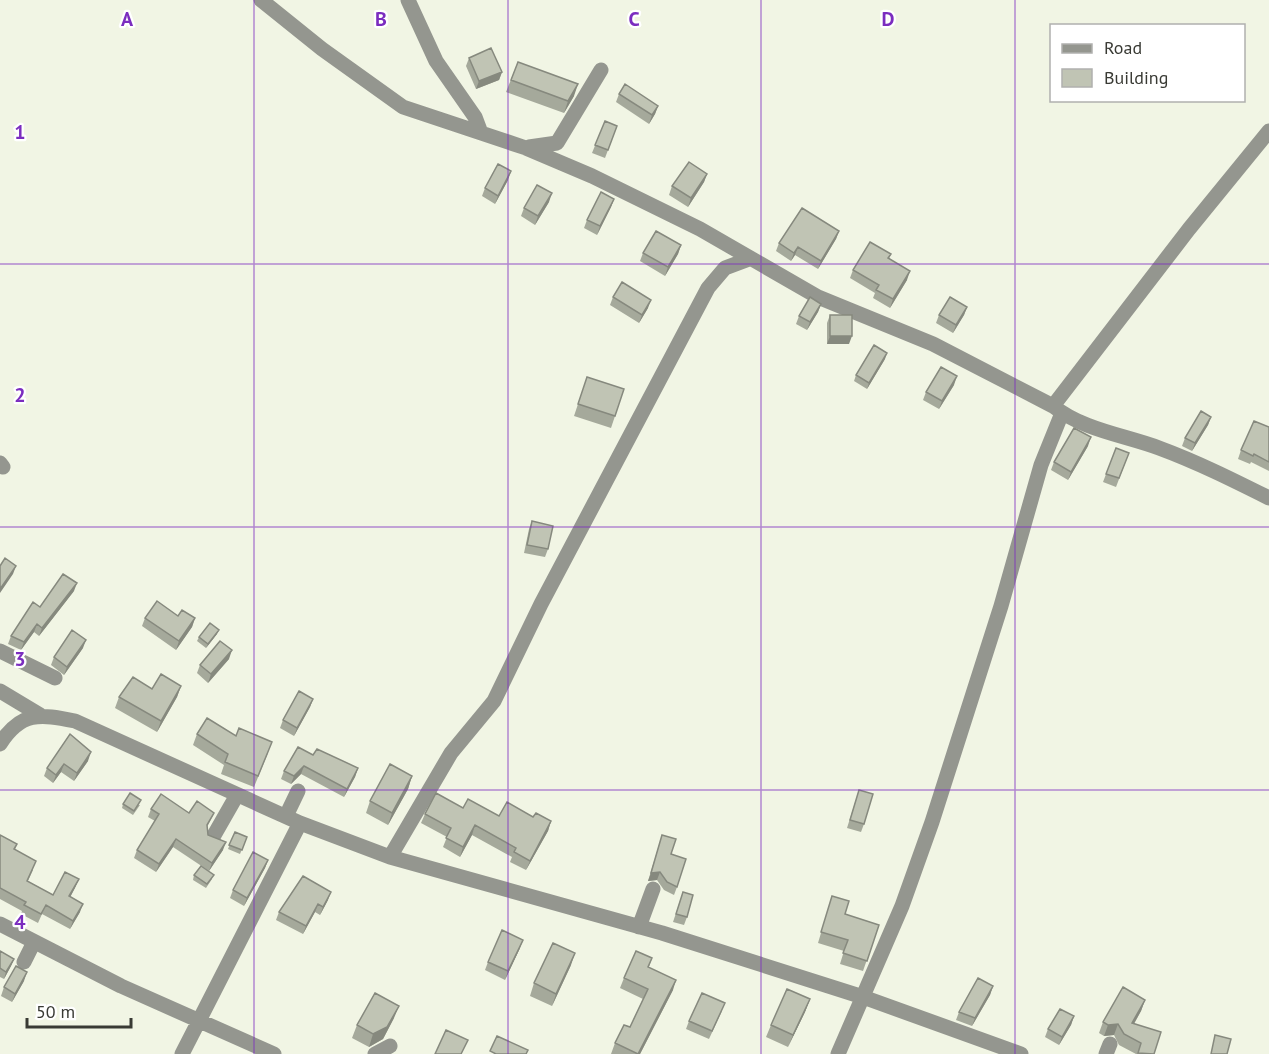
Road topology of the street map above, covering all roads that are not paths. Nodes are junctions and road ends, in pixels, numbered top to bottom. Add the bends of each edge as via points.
1 (261, 0) edge
2 (408, 0) edge
3 (601, 70) dead end
4 (1269, 131) edge
5 (481, 133) junction
6 (526, 148) junction
7 (749, 259) junction
8 (1057, 409) junction
9 (1269, 498) edge
10 (1, 652) edge
11 (55, 678) dead end
12 (0, 691) edge
13 (40, 715) junction
14 (0, 744) edge
15 (298, 791) dead end
16 (237, 795) junction
17 (285, 816) junction
18 (300, 823) junction
19 (213, 837) edge
20 (390, 857) junction
21 (653, 889) dead end
22 (0, 924) edge
23 (639, 927) junction
24 (34, 942) junction
25 (24, 962) dead end
26 (863, 997) junction
27 (200, 1019) junction
28 (390, 1046) dead end
29 (182, 1054) edge
30 (274, 1054) edge
31 (375, 1054) edge
32 (838, 1054) edge
33 (1021, 1054) edge

1 - 5 street via 404,107
2 - 5 street via 436,61 475,117
3 - 6 street via 557,143
4 - 8 street via 1189,229
5 - 6 street
6 - 7 street via 657,207
7 - 8 street via 818,297 933,344
7 - 20 street via 725,268 708,288 494,701 451,753
8 - 9 street via 1099,430 1202,465
8 - 26 street via 932,822
10 - 11 street
12 - 13 street
13 - 14 street via 20,722
13 - 16 street via 91,726
15 - 17 street
16 - 17 street
16 - 19 street
17 - 18 street
18 - 20 street
18 - 27 street
20 - 23 street
21 - 23 street
22 - 24 street
23 - 26 street
24 - 25 street
24 - 27 street via 121,986
26 - 32 street
26 - 33 street
27 - 29 street
27 - 30 street
28 - 31 street

